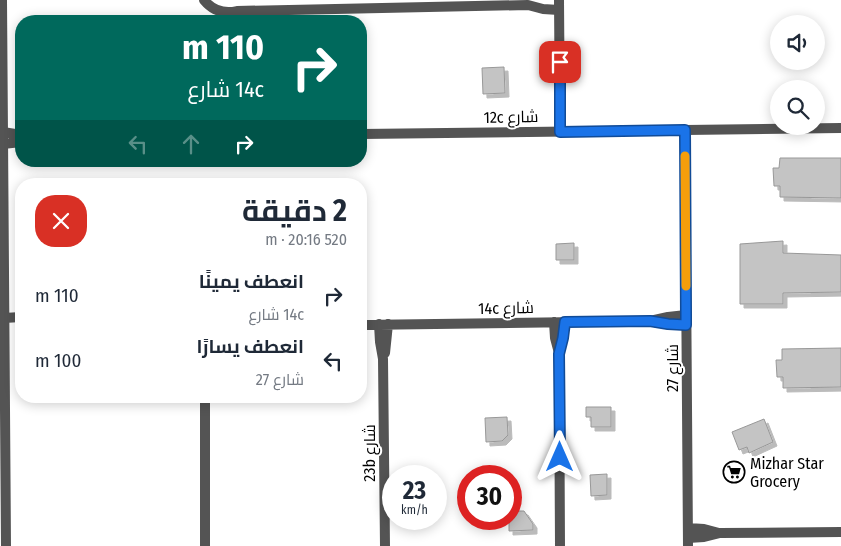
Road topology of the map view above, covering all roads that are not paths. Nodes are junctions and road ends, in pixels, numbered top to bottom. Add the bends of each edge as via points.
1 (2, 0) edge
2 (543, 0) edge
3 (209, 2) edge
4 (381, 4) edge
5 (528, 5) junction
6 (559, 5) edge
7 (841, 128) edge
8 (685, 130) junction
9 (3, 132) junction
10 (560, 132) junction
11 (15, 133) edge
12 (367, 134) edge
13 (15, 143) edge
14 (3, 144) junction
15 (4, 318) junction
16 (15, 318) edge
17 (686, 320) junction
18 (554, 322) junction
19 (565, 322) junction
20 (367, 324) edge
21 (384, 324) junction
22 (559, 354) junction
23 (205, 403) edge
24 (3, 532) edge
25 (841, 532) edge
26 (688, 537) edge
27 (4, 545) edge
28 (205, 546) edge
29 (385, 546) edge
30 (560, 546) edge

1 - 9 street
2 - 5 street
3 - 4 street via 227,13
4 - 5 street
5 - 6 street via 543,9
6 - 10 street
7 - 8 street, 12c شارع
8 - 10 street, 12c شارع
8 - 17 street, شارع 27
9 - 11 street
9 - 14 street
10 - 12 street, 12c شارع
13 - 14 street
14 - 15 street
15 - 16 street
15 - 24 street
17 - 19 street, 14c شارع via 668,324 650,321
17 - 26 street, شارع 27
18 - 19 street, 14c شارع
18 - 21 street, 14c شارع
18 - 22 street
19 - 22 street
20 - 21 street, 14c شارع
21 - 29 street, 23b شارع via 380,342 384,359
22 - 30 street
23 - 28 street
24 - 27 street
25 - 26 street via 720,533 704,528

